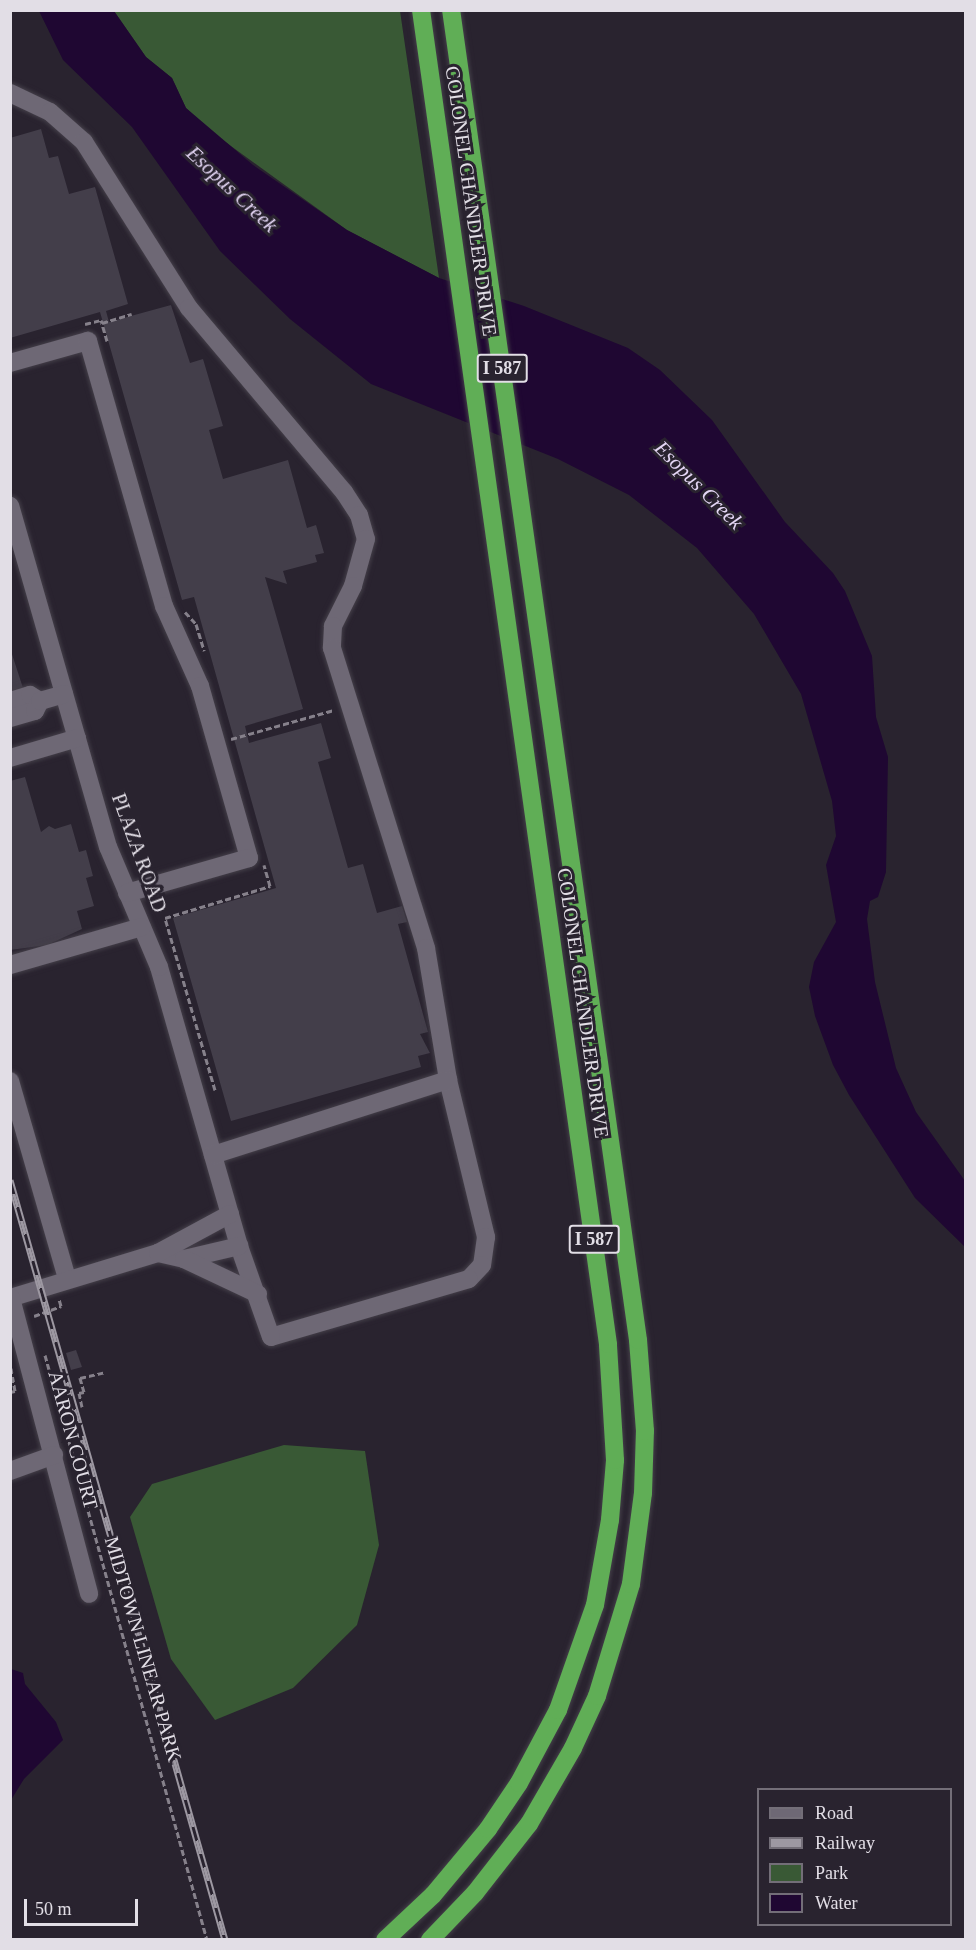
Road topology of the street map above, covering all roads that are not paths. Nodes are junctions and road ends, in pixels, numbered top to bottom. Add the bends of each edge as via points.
1 (421, 10) edge
2 (452, 10) edge
3 (10, 93) edge
4 (10, 363) edge
5 (10, 506) edge
6 (64, 694) junction
7 (10, 701) edge
8 (40, 701) junction
9 (10, 718) edge
10 (77, 738) junction
11 (10, 758) edge
12 (128, 893) junction
13 (142, 927) junction
14 (10, 965) edge
15 (448, 1080) junction
16 (10, 1081) edge
17 (213, 1155) junction
18 (230, 1214) junction
19 (239, 1246) junction
20 (158, 1253) junction
21 (184, 1259) junction
22 (61, 1281) junction
23 (258, 1294) junction
24 (11, 1298) edge
25 (54, 1455) junction
26 (10, 1471) edge
27 (89, 1594) dead end
28 (385, 1940) edge
29 (430, 1940) edge

1 - 28 highway, COLONEL CHANDLER DRIVE / I 587 via 608,1344 614,1404 614,1491 595,1605 569,1685 546,1735 482,1837 433,1895
2 - 29 highway, COLONEL CHANDLER DRIVE / I 587 via 638,1340 645,1421 644,1493 625,1613 581,1731 545,1799 513,1847
3 - 15 street via 50,112 84,142 189,308 344,492 359,515 366,540 353,586 331,635 348,706 426,948
4 - 12 street via 88,341 164,606 200,686 249,858
5 - 6 street, PLAZA ROAD
6 - 8 street
6 - 10 street, PLAZA ROAD
7 - 8 street via 30,695
8 - 9 street via 34,711
10 - 11 street
10 - 12 street, PLAZA ROAD via 108,847
12 - 13 street, PLAZA ROAD
13 - 14 street
13 - 17 street, PLAZA ROAD via 159,967
15 - 17 street
15 - 23 street, PLAZA ROAD via 486,1237 482,1265 469,1279 271,1337
16 - 22 street
17 - 18 street, PLAZA ROAD
18 - 19 street, PLAZA ROAD
18 - 20 street
19 - 21 street
19 - 23 street, PLAZA ROAD
20 - 21 street
20 - 22 street
21 - 23 street
22 - 24 street
24 - 25 street, AARON COURT
25 - 26 street
25 - 27 street, AARON COURT

